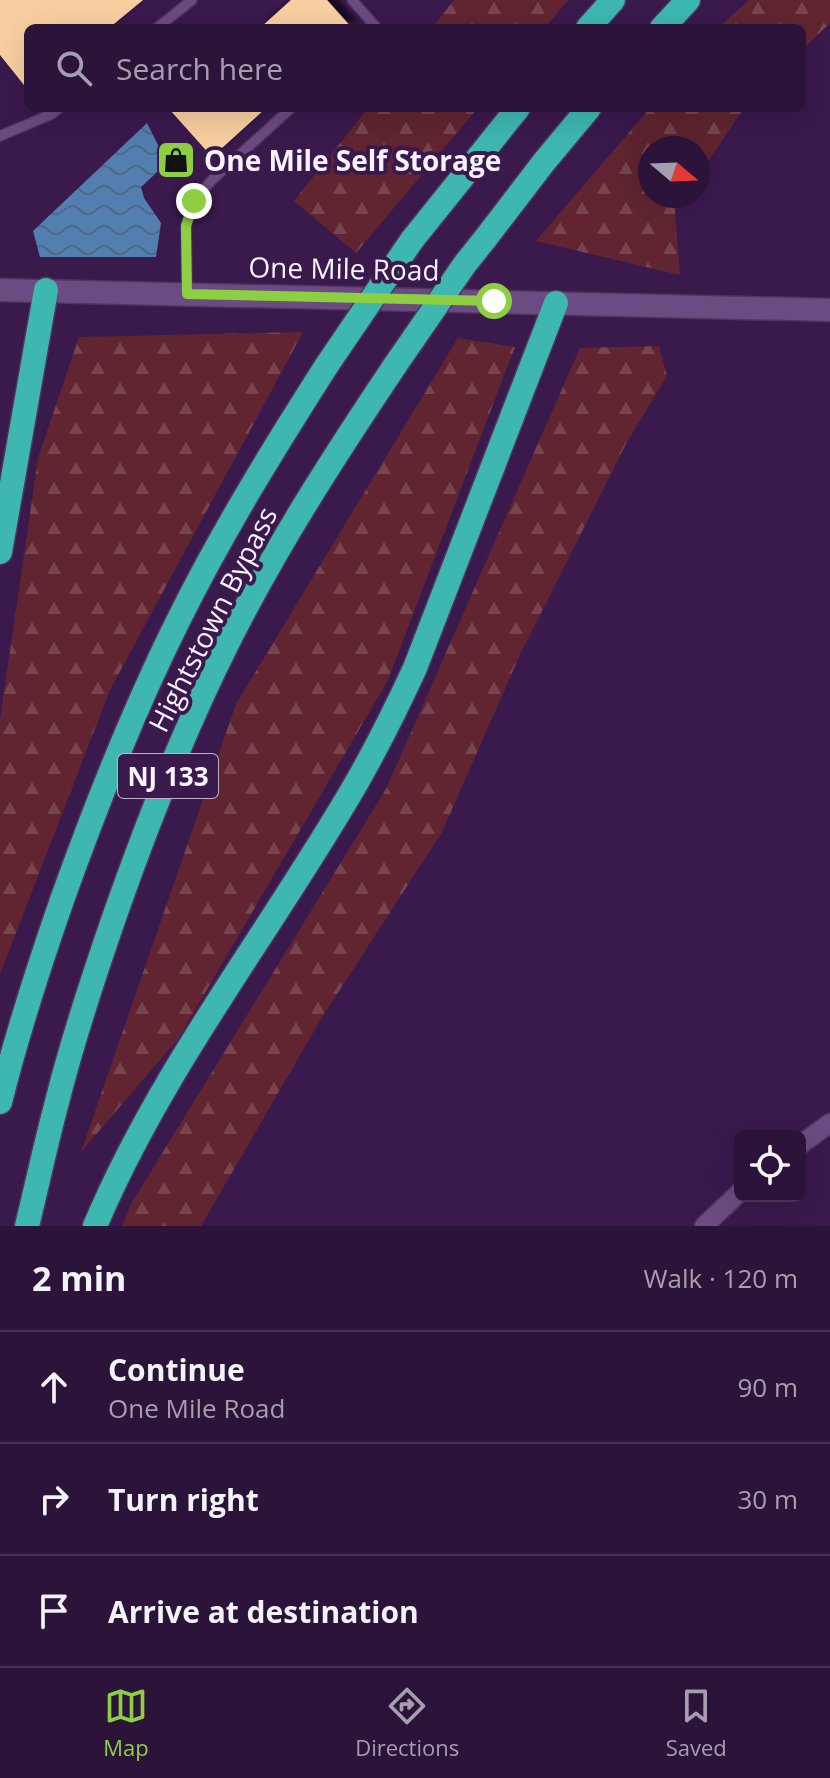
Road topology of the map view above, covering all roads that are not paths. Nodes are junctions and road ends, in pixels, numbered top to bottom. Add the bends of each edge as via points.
1 (192, 0) edge
2 (352, 0) edge
3 (613, 0) edge
4 (688, 0) edge
5 (162, 24) edge
6 (373, 24) edge
7 (592, 24) edge
8 (666, 24) edge
9 (54, 112) edge
10 (287, 112) edge
11 (515, 112) edge
12 (586, 112) edge
13 (0, 136) edge
14 (0, 290) edge
15 (46, 290) junction
16 (187, 294) junction
17 (556, 303) junction
18 (830, 310) edge
19 (0, 552) edge
20 (0, 1102) edge
21 (830, 1123) edge
22 (806, 1141) edge
23 (734, 1198) edge
24 (27, 1226) edge
25 (95, 1226) edge
26 (704, 1226) edge

1 - 5 lane
2 - 6 lane
3 - 7 highway
4 - 8 highway
9 - 13 lane
10 - 16 lane via 194,201 186,226
11 - 20 highway, Hightstown Bypass / NJ 133, bridge via 412,240 327,365 230,523 178,620 90,822 42,958
12 - 24 highway, Hightstown Bypass / NJ 133, bridge via 465,264 396,364 278,549 227,644 141,840 94,974
14 - 15 street, One Mile Road
15 - 16 street, One Mile Road
15 - 19 highway
16 - 17 street, One Mile Road
17 - 18 street, One Mile Road
17 - 25 highway via 388,727 158,1097
21 - 22 street
23 - 26 street

